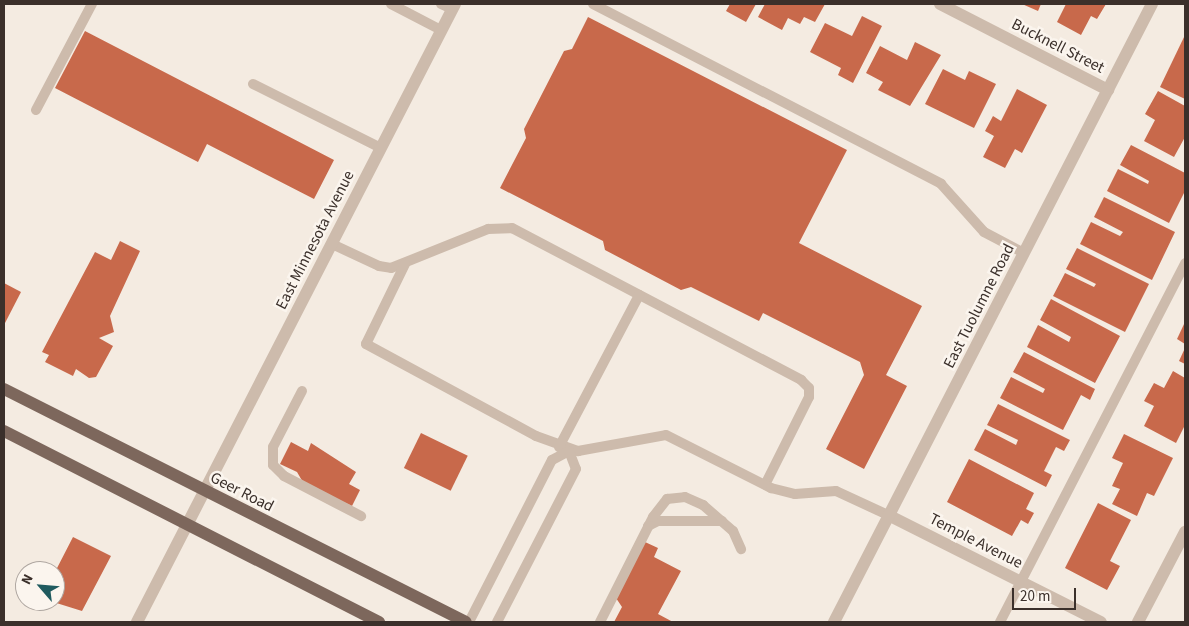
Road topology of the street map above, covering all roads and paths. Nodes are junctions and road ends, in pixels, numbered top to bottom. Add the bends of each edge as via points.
1 (92, 4) edge
2 (391, 4) edge
3 (593, 4) edge
4 (940, 4) edge
5 (1152, 4) edge
6 (449, 6) edge
7 (441, 30) junction
8 (253, 84) dead end
9 (1108, 90) junction
10 (36, 110) dead end
11 (381, 148) junction
12 (332, 244) junction
13 (1024, 253) junction
14 (1185, 263) edge
15 (406, 264) junction
16 (639, 295) junction
17 (4, 389) edge
18 (302, 391) dead end
19 (4, 431) edge
20 (564, 449) junction
21 (764, 485) junction
22 (205, 491) junction
23 (361, 516) dead end
24 (890, 516) junction
25 (722, 521) junction
26 (188, 524) junction
27 (648, 526) junction
28 (1185, 532) edge
29 (741, 549) dead end
30 (1022, 583) junction
31 (137, 622) edge
32 (379, 622) edge
33 (468, 622) edge
34 (497, 622) edge
35 (600, 622) edge
36 (834, 622) edge
37 (1000, 622) edge
38 (1100, 622) edge
39 (1138, 622) edge

1 - 10 lane
2 - 7 lane
3 - 13 lane via 936,181 984,232
4 - 9 street, Bucknell Street
5 - 9 street, East Tuolumne Road
6 - 7 street, East Minnesota Avenue
7 - 11 street, East Minnesota Avenue
8 - 11 lane
9 - 13 street, East Tuolumne Road
11 - 12 street, East Minnesota Avenue
12 - 15 lane via 379,266
12 - 22 street, East Minnesota Avenue
13 - 24 street, East Tuolumne Road
14 - 30 lane
15 - 16 lane via 488,229 508,227
15 - 20 lane via 366,336 367,346
16 - 20 lane
16 - 21 lane via 807,385 809,397
17 - 22 main road, Geer Road
18 - 23 lane via 273,447 273,465 284,476
19 - 26 main road
20 - 21 lane via 662,434
20 - 33 lane via 552,460
20 - 34 lane via 576,469
21 - 24 lane via 795,494 824,489 843,492
22 - 26 street, East Minnesota Avenue
22 - 33 main road, Geer Road
24 - 30 street, Temple Avenue
24 - 36 street, East Tuolumne Road
25 - 27 lane via 658,521
25 - 27 lane via 698,502 678,496 661,504
25 - 29 lane via 736,535
26 - 31 street, East Minnesota Avenue
26 - 32 main road
27 - 35 lane
28 - 39 street
30 - 37 lane
30 - 38 street, Temple Avenue

